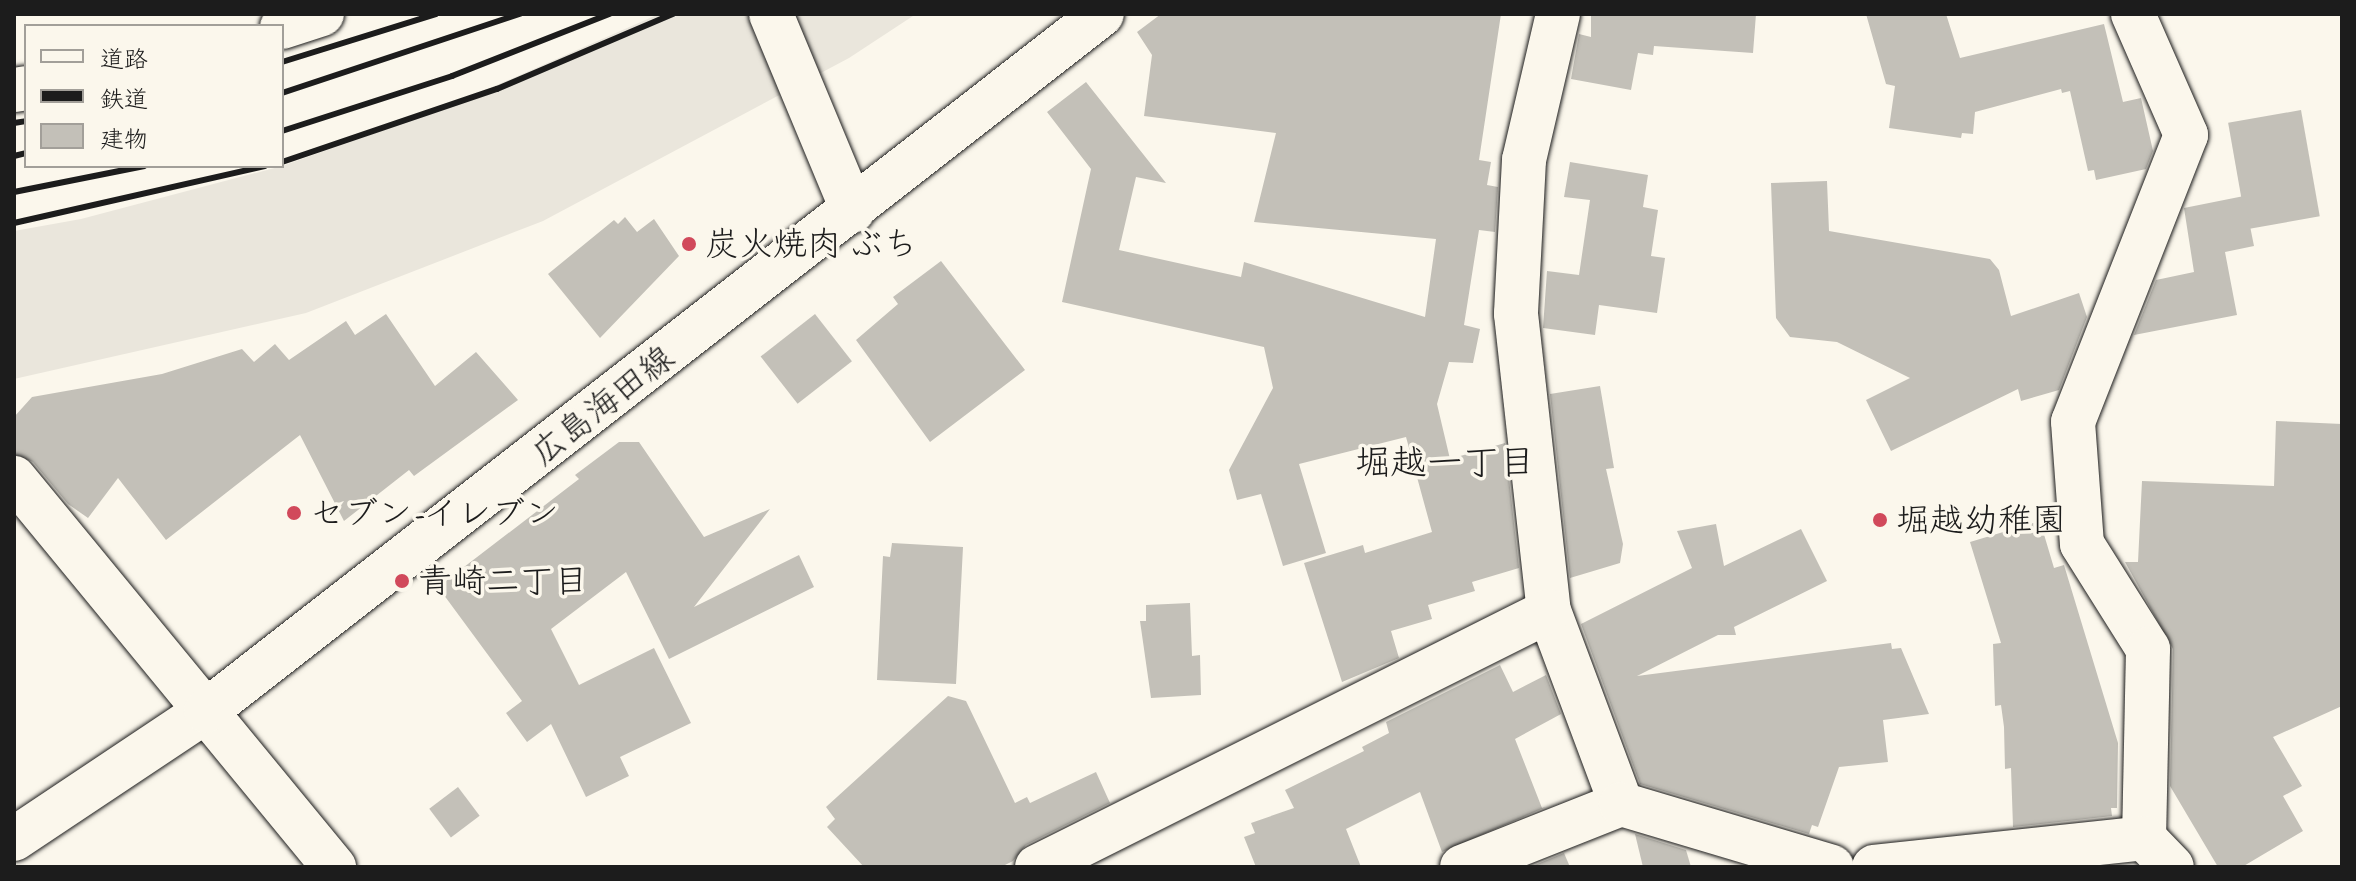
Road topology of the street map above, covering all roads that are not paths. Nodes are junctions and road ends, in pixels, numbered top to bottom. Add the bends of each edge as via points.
1 (322, 14) edge
2 (771, 14) edge
3 (1102, 14) edge
4 (1558, 14) edge
5 (2133, 14) edge
6 (284, 26) edge
7 (853, 211) junction
8 (15, 482) edge
9 (1549, 611) junction
10 (206, 711) junction
11 (1621, 804) junction
12 (14, 839) edge
13 (2158, 852) edge
14 (1476, 864) edge
15 (334, 867) edge
16 (1037, 867) edge
17 (1832, 867) edge
18 (1874, 867) edge

1 - 6 street
2 - 7 street
3 - 7 street, 広島海田線
4 - 9 street via 1524,160 1516,314
5 - 13 street via 2186,135 2073,422 2082,544 2148,649
7 - 10 street, 広島海田線
8 - 10 street
9 - 11 street
9 - 16 street
10 - 12 street, 広島海田線
10 - 15 street
11 - 14 street
11 - 17 street
13 - 18 street

